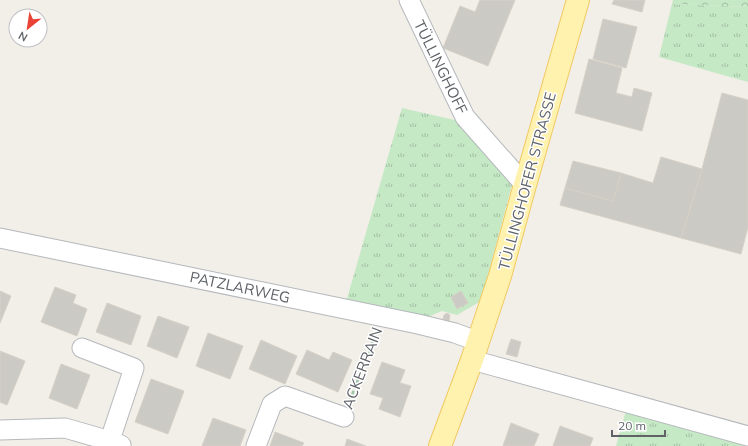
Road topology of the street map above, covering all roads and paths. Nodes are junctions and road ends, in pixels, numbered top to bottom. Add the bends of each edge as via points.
1 (409, 0) edge
2 (578, 0) edge
3 (525, 185) junction
4 (0, 238) edge
5 (382, 316) junction
6 (82, 348) dead end
7 (476, 351) junction
8 (344, 417) joint
9 (0, 430) edge
10 (748, 436) edge
11 (113, 444) edge
12 (256, 446) edge
13 (440, 446) edge

1 - 3 street, TÜLLINGHOFF via 465,117
2 - 3 main road, TÜLLINGHOFER STRASSE
3 - 7 main road, TÜLLINGHOFER STRASSE
4 - 5 street, PATZLARWEG
5 - 7 street, PATZLARWEG via 455,333
5 - 8 path, ACKERRAIN
6 - 11 street via 134,368
7 - 10 street
7 - 13 main road, TÜLLINGHOFER STRASSE
8 - 12 street, ACKERRAIN via 285,396 272,404
9 - 11 street via 65,428

